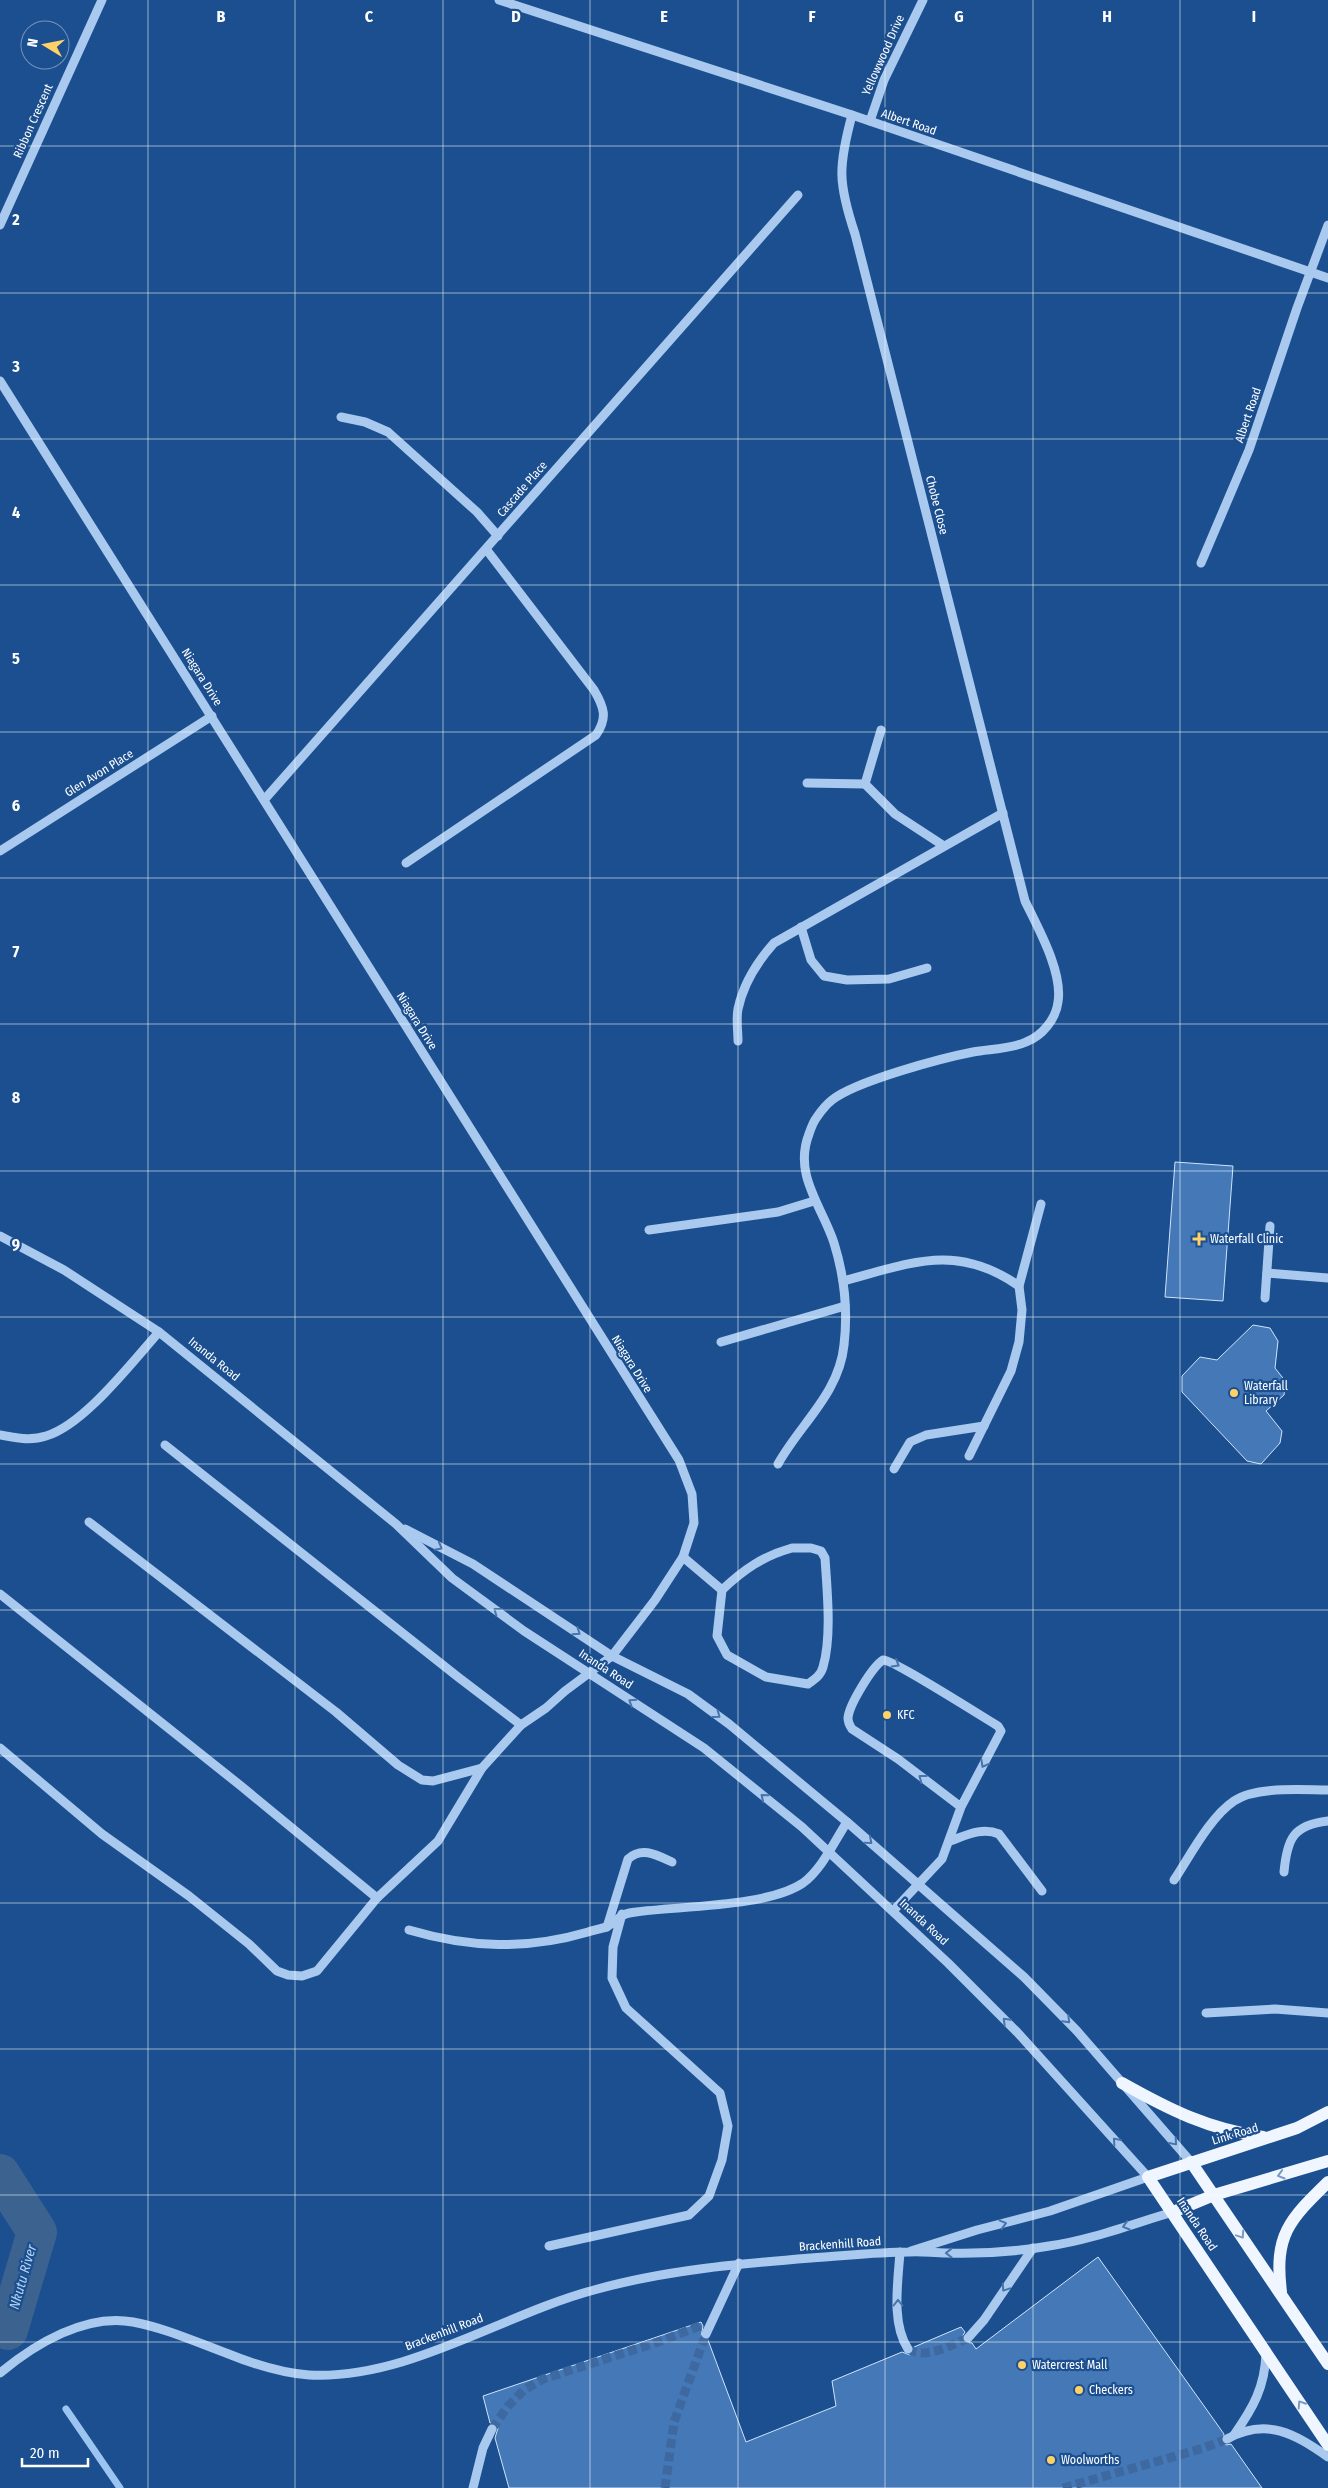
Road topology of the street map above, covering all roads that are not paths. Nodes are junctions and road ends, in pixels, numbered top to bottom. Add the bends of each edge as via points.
1 (102, 0) edge
2 (498, 0) edge
3 (923, 0) edge
4 (852, 115) junction
5 (870, 121) junction
6 (798, 195) dead end
7 (1328, 224) edge
8 (0, 225) edge
9 (1310, 272) junction
10 (1328, 278) edge
11 (0, 381) edge
12 (341, 417) dead end
13 (498, 536) junction
14 (486, 549) junction
15 (1201, 563) dead end
16 (212, 716) junction
17 (881, 730) dead end
18 (807, 782) dead end
19 (865, 784) junction
20 (264, 800) junction
21 (1003, 813) junction
22 (944, 846) junction
23 (0, 851) edge
24 (406, 863) dead end
25 (801, 926) junction
26 (927, 968) dead end
27 (738, 1041) dead end
28 (814, 1201) junction
29 (1041, 1204) dead end
30 (1270, 1226) dead end
31 (649, 1230) dead end
32 (0, 1236) edge
33 (1267, 1273) junction
34 (1328, 1278) edge
35 (843, 1280) junction
36 (1019, 1286) junction
37 (1265, 1298) dead end
38 (845, 1306) junction
39 (159, 1332) junction
40 (721, 1342) dead end
41 (984, 1426) junction
42 (0, 1435) edge
43 (165, 1445) dead end
44 (969, 1456) dead end
45 (778, 1464) dead end
46 (894, 1469) dead end
47 (89, 1522) dead end
48 (396, 1524) junction
49 (683, 1557) junction
50 (722, 1590) junction
51 (0, 1594) edge
52 (612, 1656) junction
53 (590, 1674) junction
54 (521, 1725) junction
55 (0, 1748) edge
56 (482, 1768) junction
57 (1328, 1790) edge
58 (960, 1807) junction
59 (1328, 1821) edge
60 (848, 1822) junction
61 (950, 1841) junction
62 (828, 1851) junction
63 (672, 1862) dead end
64 (1284, 1872) dead end
65 (1174, 1880) dead end
66 (919, 1884) junction
67 (1042, 1891) dead end
68 (378, 1898) junction
69 (893, 1911) junction
70 (622, 1914) junction
71 (607, 1927) junction
72 (409, 1930) dead end
73 (1206, 2012) dead end
74 (1328, 2013) edge
75 (1122, 2083) junction
76 (1328, 2112) edge
77 (1268, 2138) junction
78 (1328, 2161) edge
79 (1191, 2162) junction
80 (1148, 2177) junction
81 (1328, 2182) edge
82 (1214, 2195) junction
83 (1173, 2212) junction
84 (548, 2246) dead end
85 (1033, 2248) junction
86 (911, 2251) junction
87 (900, 2252) junction
88 (739, 2263) junction
89 (1281, 2294) junction
90 (716, 2311) junction
91 (702, 2325) tunnel mouth
92 (706, 2334) tunnel mouth
93 (968, 2338) tunnel mouth
94 (908, 2349) dead end
95 (1266, 2351) junction
96 (1328, 2364) edge
97 (0, 2373) edge
98 (492, 2429) tunnel mouth
99 (1328, 2445) edge
100 (1328, 2457) edge
101 (473, 2488) edge

1 - 8 street, Ribbon Crescent
2 - 4 street, Albert Road
3 - 5 street, Yellowwood Drive via 884,80
4 - 5 street, Albert Road
4 - 21 street, Chobe Close via 841,164 845,202
5 - 9 street, Albert Road
6 - 13 street, Cascade Place
7 - 9 street
9 - 10 street, Albert Road
9 - 15 street, Albert Road via 1249,450
11 - 16 street, Niagara Drive
12 - 13 street via 365,422 388,432 477,512
13 - 14 street, Cascade Place
14 - 20 street, Cascade Place
14 - 24 street via 594,690 602,705 602,726 596,735 540,775
16 - 20 street, Niagara Drive
16 - 23 street, Glen Avon Place
17 - 19 street
18 - 19 street
19 - 22 street via 895,814
20 - 49 street, Niagara Drive via 679,1460 692,1494 694,1523
21 - 22 street
21 - 28 street, Chobe Close via 1025,901 1058,982 1058,1002 1051,1021 1040,1035 1025,1043 943,1058 862,1085 833,1099 815,1119 805,1146 805,1174
22 - 25 street
25 - 26 street via 811,960 824,976 847,980 890,979
25 - 27 street via 774,943 752,973 738,1010
28 - 31 street via 778,1212
28 - 35 street, Chobe Close via 833,1242
29 - 36 street
30 - 33 street
32 - 39 street, Inanda Road via 64,1270
33 - 34 street
33 - 37 street
35 - 36 street via 932,1259 982,1265
35 - 38 street, Chobe Close
36 - 41 street via 1022,1310 1019,1342 1011,1371
38 - 40 street
38 - 45 street, Chobe Close via 844,1347 829,1392 818,1411 788,1445
39 - 42 street via 75,1421 46,1436 23,1439
39 - 48 street, Inanda Road
41 - 44 street
41 - 46 street via 926,1435 910,1442
43 - 54 street
47 - 56 street via 336,1712 406,1770 422,1780 433,1781
48 -> 52 street, Inanda Road via 473,1564
53 -> 48 street, Inanda Road via 452,1578
49 - 50 street
49 - 52 street, Niagara Drive
50 - 50 street via 741,1572 775,1552 802,1547 821,1551 825,1558 827,1629 823,1668 817,1678 808,1684 766,1677 727,1655 718,1636
51 - 68 street
52 - 53 street, Niagara Drive
52 -> 60 street, Inanda Road via 688,1694
53 - 54 street, Niagara Drive
62 -> 53 street, Inanda Road via 704,1748
54 - 56 street, Niagara Drive
55 - 68 street, Niagara Drive via 102,1834 189,1896 282,1973 302,1976 317,1971
56 - 68 street, Niagara Drive via 438,1841
57 - 65 street via 1256,1793 1234,1800 1218,1816
58 -> 58 street via 848,1723 859,1692 883,1660 908,1671 998,1726 1001,1731
58 - 61 street
59 - 64 street via 1314,1822 1291,1838
60 - 62 street
60 -> 66 street, Inanda Road
61 - 66 street via 942,1859
61 - 67 street via 982,1831 999,1834
62 - 69 street, Inanda Road
62 - 70 street via 816,1872 802,1884 770,1896
63 - 71 street via 641,1852 628,1859
66 - 69 street
66 -> 75 street, Inanda Road via 1024,1977
80 -> 69 street, Inanda Road via 1018,2032
70 - 71 street
70 - 84 street via 613,1947 612,1978 626,2008 720,2094 728,2126 722,2160 709,2196 689,2216
71 - 72 street via 535,1944 494,1946
73 - 74 street via 1275,2009
75 - 77 main road via 1190,2119
75 -> 79 street, Inanda Road
76 - 77 main road, Link Road
77 - 79 main road, Link Road
78 -> 82 main road
79 - 80 main road, Link Road
79 - 82 main road, Inanda Road
80 - 83 main road, Inanda Road
86 -> 80 street, Brackenhill Road via 1050,2211
81 - 89 main road via 1296,2214 1283,2238 1278,2267
82 - 83 main road
82 -> 89 main road, Inanda Road
83 -> 85 street, Brackenhill Road via 1082,2240
83 - 95 main road, Inanda Road
85 -> 86 street, Brackenhill Road via 968,2254
85 -> 93 street
86 - 87 street, Brackenhill Road
87 - 88 street, Brackenhill Road
94 -> 87 street via 900,2333 897,2308
88 - 90 street
88 - 97 street, Brackenhill Road via 692,2268 592,2290 404,2360 341,2375 308,2375 253,2364 130,2321 106,2321 78,2327 55,2337
89 - 96 main road, Inanda Road
90 - 91 street
90 - 92 street
99 -> 95 main road, Inanda Road
95 - 100 street via 1266,2375 1258,2397 1231,2437 1254,2430 1277,2429 1290,2433
98 - 101 street via 483,2448

